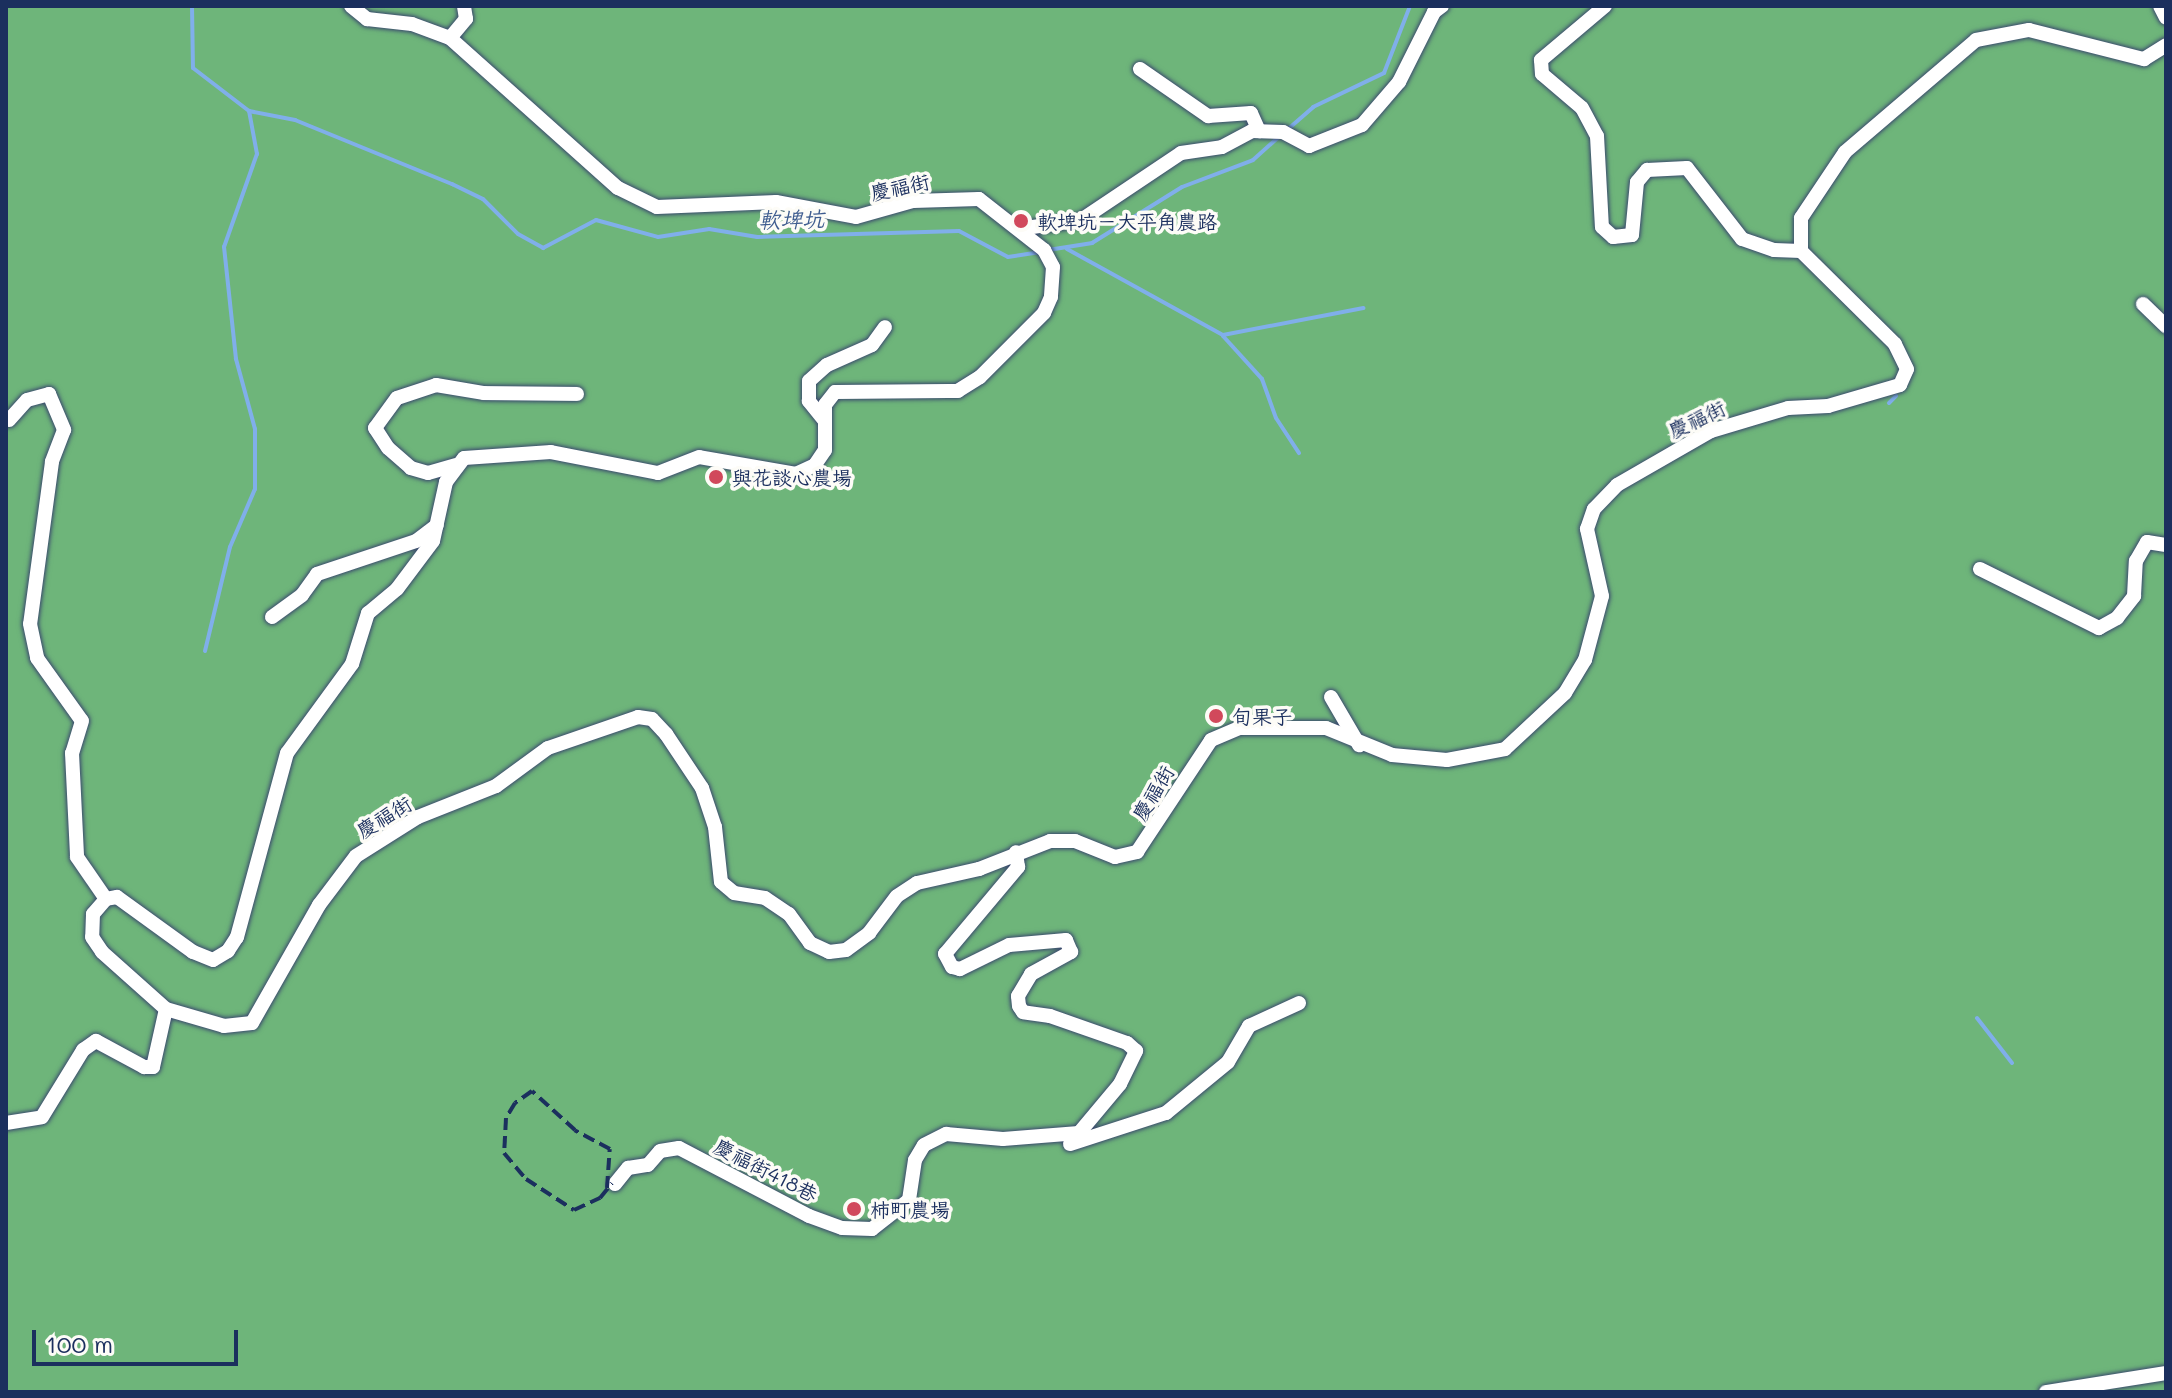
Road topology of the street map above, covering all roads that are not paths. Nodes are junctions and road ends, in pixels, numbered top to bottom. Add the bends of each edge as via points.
1 (351, 6) edge
2 (464, 6) edge
3 (1442, 6) edge
4 (1605, 6) edge
5 (2160, 6) edge
6 (2166, 18) edge
7 (450, 38) junction
8 (2166, 45) edge
9 (1140, 69) dead end
10 (1255, 131) junction
11 (1019, 229) junction
12 (1801, 251) junction
13 (2143, 304) dead end
14 (2166, 326) edge
15 (885, 327) dead end
16 (577, 394) dead end
17 (9, 420) dead end
18 (825, 421) junction
19 (456, 465) junction
20 (437, 525) junction
21 (2166, 545) edge
22 (1980, 569) dead end
23 (272, 617) dead end
24 (1331, 697) dead end
25 (1359, 745) junction
26 (1016, 852) junction
27 (106, 899) junction
28 (1299, 1003) dead end
29 (166, 1009) junction
30 (6, 1123) edge
31 (1056, 1137) junction
32 (615, 1184) dead end
33 (2166, 1373) edge
34 (2046, 1392) edge

1 - 7 street, 慶福街 via 367,19 412,24
2 - 7 street via 466,19
3 - 10 street via 1434,12 1399,82 1362,125 1309,146 1283,132
4 - 12 street via 1541,60 1542,74 1582,108 1597,136 1602,227 1613,237 1632,235 1637,182 1647,170 1687,168 1742,239 1774,250
5 - 6 street
7 - 11 street, 慶福街 via 609,181 657,207 776,202 856,217 951,197 979,199
8 - 12 street via 2144,59 2043,31 1976,40 1845,152 1801,218
9 - 10 street via 1208,116 1251,113
10 - 11 street via 1222,147 1181,153 1081,220
11 - 18 street, 慶福街 via 1046,254 1051,297 1044,313 980,377 958,391 835,392 825,405
12 - 25 street, 慶福街 via 1895,344 1907,369 1900,385 1828,406 1788,408 1711,431 1617,485 1594,509 1587,529 1602,596 1585,660 1565,693 1505,749 1447,760 1392,755
13 - 14 street
15 - 18 street via 872,345 827,365 809,381 809,401
16 - 19 street via 484,393 436,385 397,398 375,428 388,448 411,468 428,473
17 - 27 street via 27,400 49,394 64,430 52,462 30,624 37,658 82,721 72,753 77,857
18 - 19 street, 慶福街 via 825,450 815,465 796,474 699,457 658,473 532,450 464,458
19 - 20 street via 446,482
20 - 23 street via 416,541 317,574 302,595
20 - 27 street via 420,562 368,613 352,664 287,753 237,937 228,951 213,960 193,952 126,901
21 - 22 street via 2147,542 2136,561 2134,596 2117,618 2099,628
24 - 25 street
25 - 26 street, 慶福街 via 1326,728 1239,728 1211,740 1137,852 1115,857 1075,841 1050,841
26 - 29 street, 慶福街 via 979,869 917,883 897,896 869,933 846,950 829,952 810,943 789,914 765,898 734,893 721,882 715,827 702,788 666,734 652,719 638,717 548,748 496,786 418,817 356,856 319,905 252,1023 224,1026
26 - 31 street, 慶福街418巷 via 1018,867 949,944 948,962 960,969 1009,945 1066,940 1071,952 1031,974 1018,996 1019,1006 1023,1012 1127,1043 1136,1051 1120,1084 1079,1133
27 - 29 street, 慶福街 via 93,914 92,937
28 - 31 street via 1249,1026 1228,1062 1166,1113 1066,1145
29 - 30 street via 153,1067 96,1041 83,1050 42,1117
31 - 32 street, 慶福街418巷 via 946,1134 924,1145 915,1160 909,1200 872,1229 842,1228 809,1216 679,1148 660,1151 648,1165 628,1168
33 - 34 street

